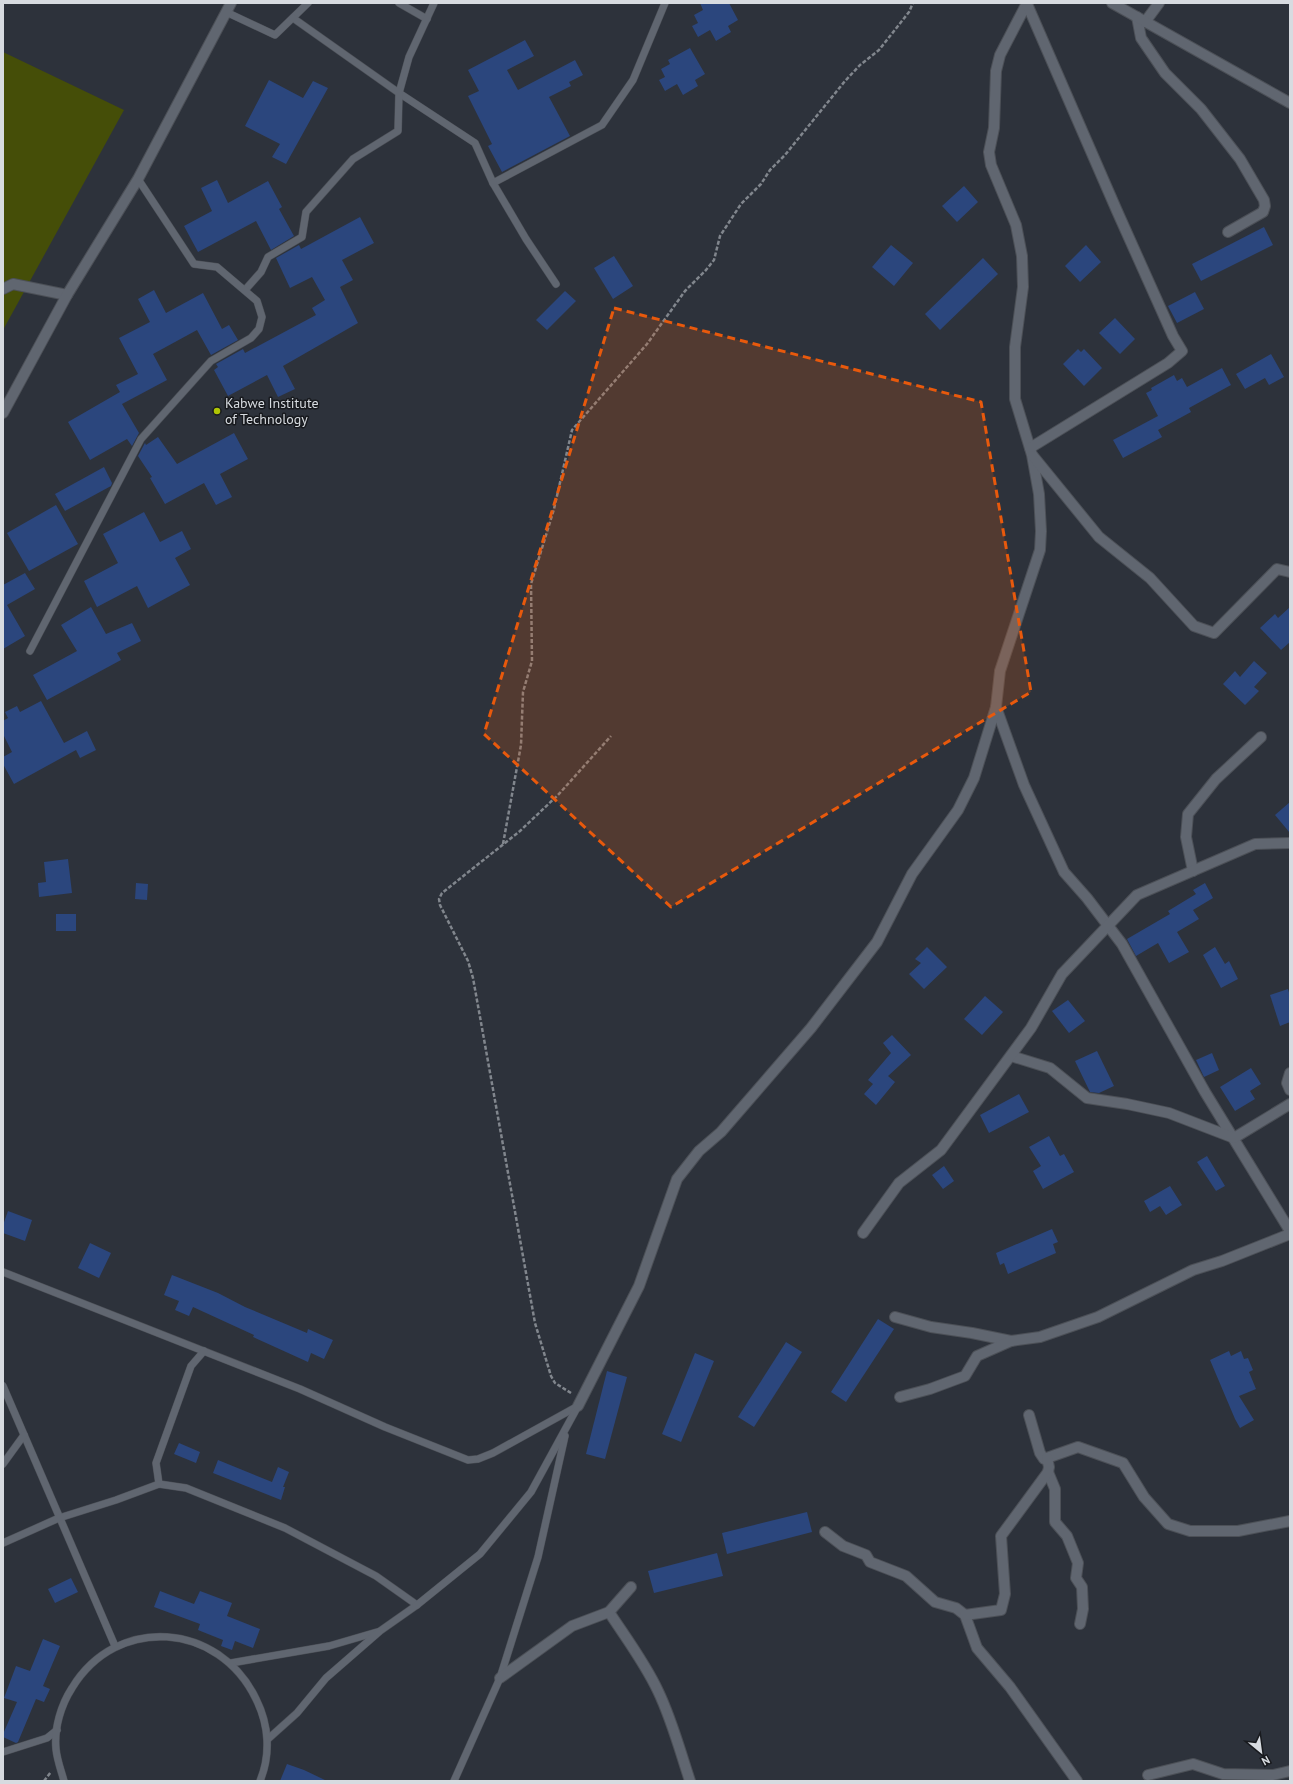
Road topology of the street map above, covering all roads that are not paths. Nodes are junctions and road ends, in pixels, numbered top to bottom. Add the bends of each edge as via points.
1 (308, 3) edge
2 (399, 3) edge
3 (434, 3) edge
4 (1027, 3) edge
5 (1159, 3) edge
6 (662, 4) edge
7 (1115, 4) edge
8 (228, 8) edge
9 (293, 18) junction
10 (427, 19) junction
11 (1141, 19) junction
12 (399, 93) junction
13 (1290, 103) edge
14 (138, 179) junction
15 (493, 183) junction
16 (1228, 232) dead end
17 (556, 284) dead end
18 (3, 289) edge
19 (245, 290) junction
20 (67, 295) junction
21 (3, 413) edge
22 (1031, 451) junction
23 (1290, 572) edge
24 (30, 651) dead end
25 (996, 707) junction
26 (1261, 737) dead end
27 (1290, 843) edge
28 (1193, 871) junction
29 (1109, 926) junction
30 (1011, 1056) junction
31 (1290, 1074) edge
32 (1290, 1090) edge
33 (1290, 1104) edge
34 (1234, 1138) junction
35 (1290, 1231) edge
36 (863, 1233) dead end
37 (1290, 1234) edge
38 (3, 1272) edge
39 (895, 1317) dead end
40 (1012, 1341) junction
41 (204, 1351) junction
42 (3, 1386) edge
43 (900, 1397) dead end
44 (580, 1402) junction
45 (1029, 1415) dead end
46 (567, 1428) junction
47 (24, 1435) junction
48 (1047, 1458) junction
49 (3, 1464) edge
50 (1048, 1472) junction
51 (159, 1484) junction
52 (59, 1518) junction
53 (1290, 1521) edge
54 (825, 1532) dead end
55 (3, 1543) edge
56 (631, 1587) dead end
57 (417, 1605) junction
58 (609, 1612) junction
59 (965, 1615) junction
60 (1080, 1624) dead end
61 (380, 1631) junction
62 (115, 1646) junction
63 (231, 1663) junction
64 (500, 1678) junction
65 (57, 1730) junction
66 (268, 1739) junction
67 (3, 1745) edge
68 (12, 1749) junction
69 (3, 1752) edge
70 (1290, 1771) edge
71 (1148, 1775) dead end
72 (64, 1781) edge
73 (260, 1781) edge
74 (454, 1781) edge
75 (690, 1781) edge
76 (1077, 1781) edge

1 - 9 lane
2 - 10 lane
3 - 10 lane
4 - 22 street via 1000,55 996,71 994,128 989,152 991,165 1016,225 1022,256 1023,287 1015,347 1015,399
4 - 22 street via 1117,211 1182,351 1168,363
5 - 11 street
6 - 15 lane via 633,80 602,125
7 - 11 street
8 - 9 lane via 275,35
8 - 14 street
9 - 12 lane
10 - 12 lane via 409,57
11 - 13 street
11 - 16 street via 1142,38 1165,73 1201,109 1240,159 1264,200 1262,212
12 - 15 lane via 475,143
12 - 19 lane via 398,131 353,158 306,212 302,237 268,257 261,272
14 - 19 lane via 194,264 217,267
14 - 20 street
15 - 17 lane
18 - 20 street via 13,284
19 - 24 lane via 257,301 262,317 258,329 251,338 211,362 141,439
20 - 21 street
22 - 23 street via 1099,537 1150,578 1194,626 1214,633 1277,569
22 - 25 street via 1039,494 1040,550 1000,671
25 - 29 street via 1024,785 1064,872
25 - 44 street via 974,778 958,810 912,874 877,942 811,1028 721,1132 699,1151 677,1179 639,1286
26 - 28 street via 1216,779 1188,814 1186,837
27 - 28 street via 1255,844
28 - 29 street via 1137,895
29 - 30 street via 1062,974 1031,1028
29 - 34 street via 1122,944 1205,1092
30 - 34 street via 1050,1068 1087,1098 1169,1113
30 - 36 street via 940,1150 899,1183
31 - 32 street via 1287,1083
33 - 34 street
34 - 35 street
37 - 40 street via 1193,1270 1098,1317 1040,1337
38 - 41 lane
39 - 40 street via 931,1327
40 - 43 street via 977,1356 965,1376
41 - 44 lane via 468,1460 493,1454
41 - 51 lane via 190,1366 156,1463
42 - 47 lane
44 - 46 lane
45 - 48 street via 1040,1453 1044,1459
46 - 57 lane via 531,1492 480,1554
46 - 64 lane via 538,1557
47 - 49 lane
47 - 52 lane
48 - 50 street
48 - 53 street via 1078,1447 1123,1463 1144,1497 1168,1524 1190,1531 1238,1531
50 - 59 street via 1001,1536 1005,1594 1001,1610
50 - 60 street via 1055,1489 1055,1522 1067,1536 1078,1562 1076,1578 1082,1587 1083,1609
51 - 52 lane
51 - 57 lane via 186,1488 285,1528 376,1576
52 - 55 lane
52 - 62 lane
54 - 59 street via 843,1546 866,1555 870,1562 906,1576 935,1602 956,1608
56 - 58 street
57 - 61 lane
58 - 64 street via 572,1626
58 - 75 street via 640,1658 658,1691
59 - 76 street via 978,1648 1010,1687
61 - 63 lane via 330,1646
61 - 66 lane via 326,1678 297,1713
62 - 63 lane via 149,1637 184,1640 217,1652
62 - 65 lane via 86,1667 67,1697 60,1713
63 - 66 lane via 255,1695
64 - 74 lane
65 - 68 lane via 47,1738
65 - 72 lane via 56,1748
66 - 73 lane via 267,1757
67 - 68 lane
68 - 69 lane
70 - 71 street via 1273,1775 1223,1774 1193,1764

